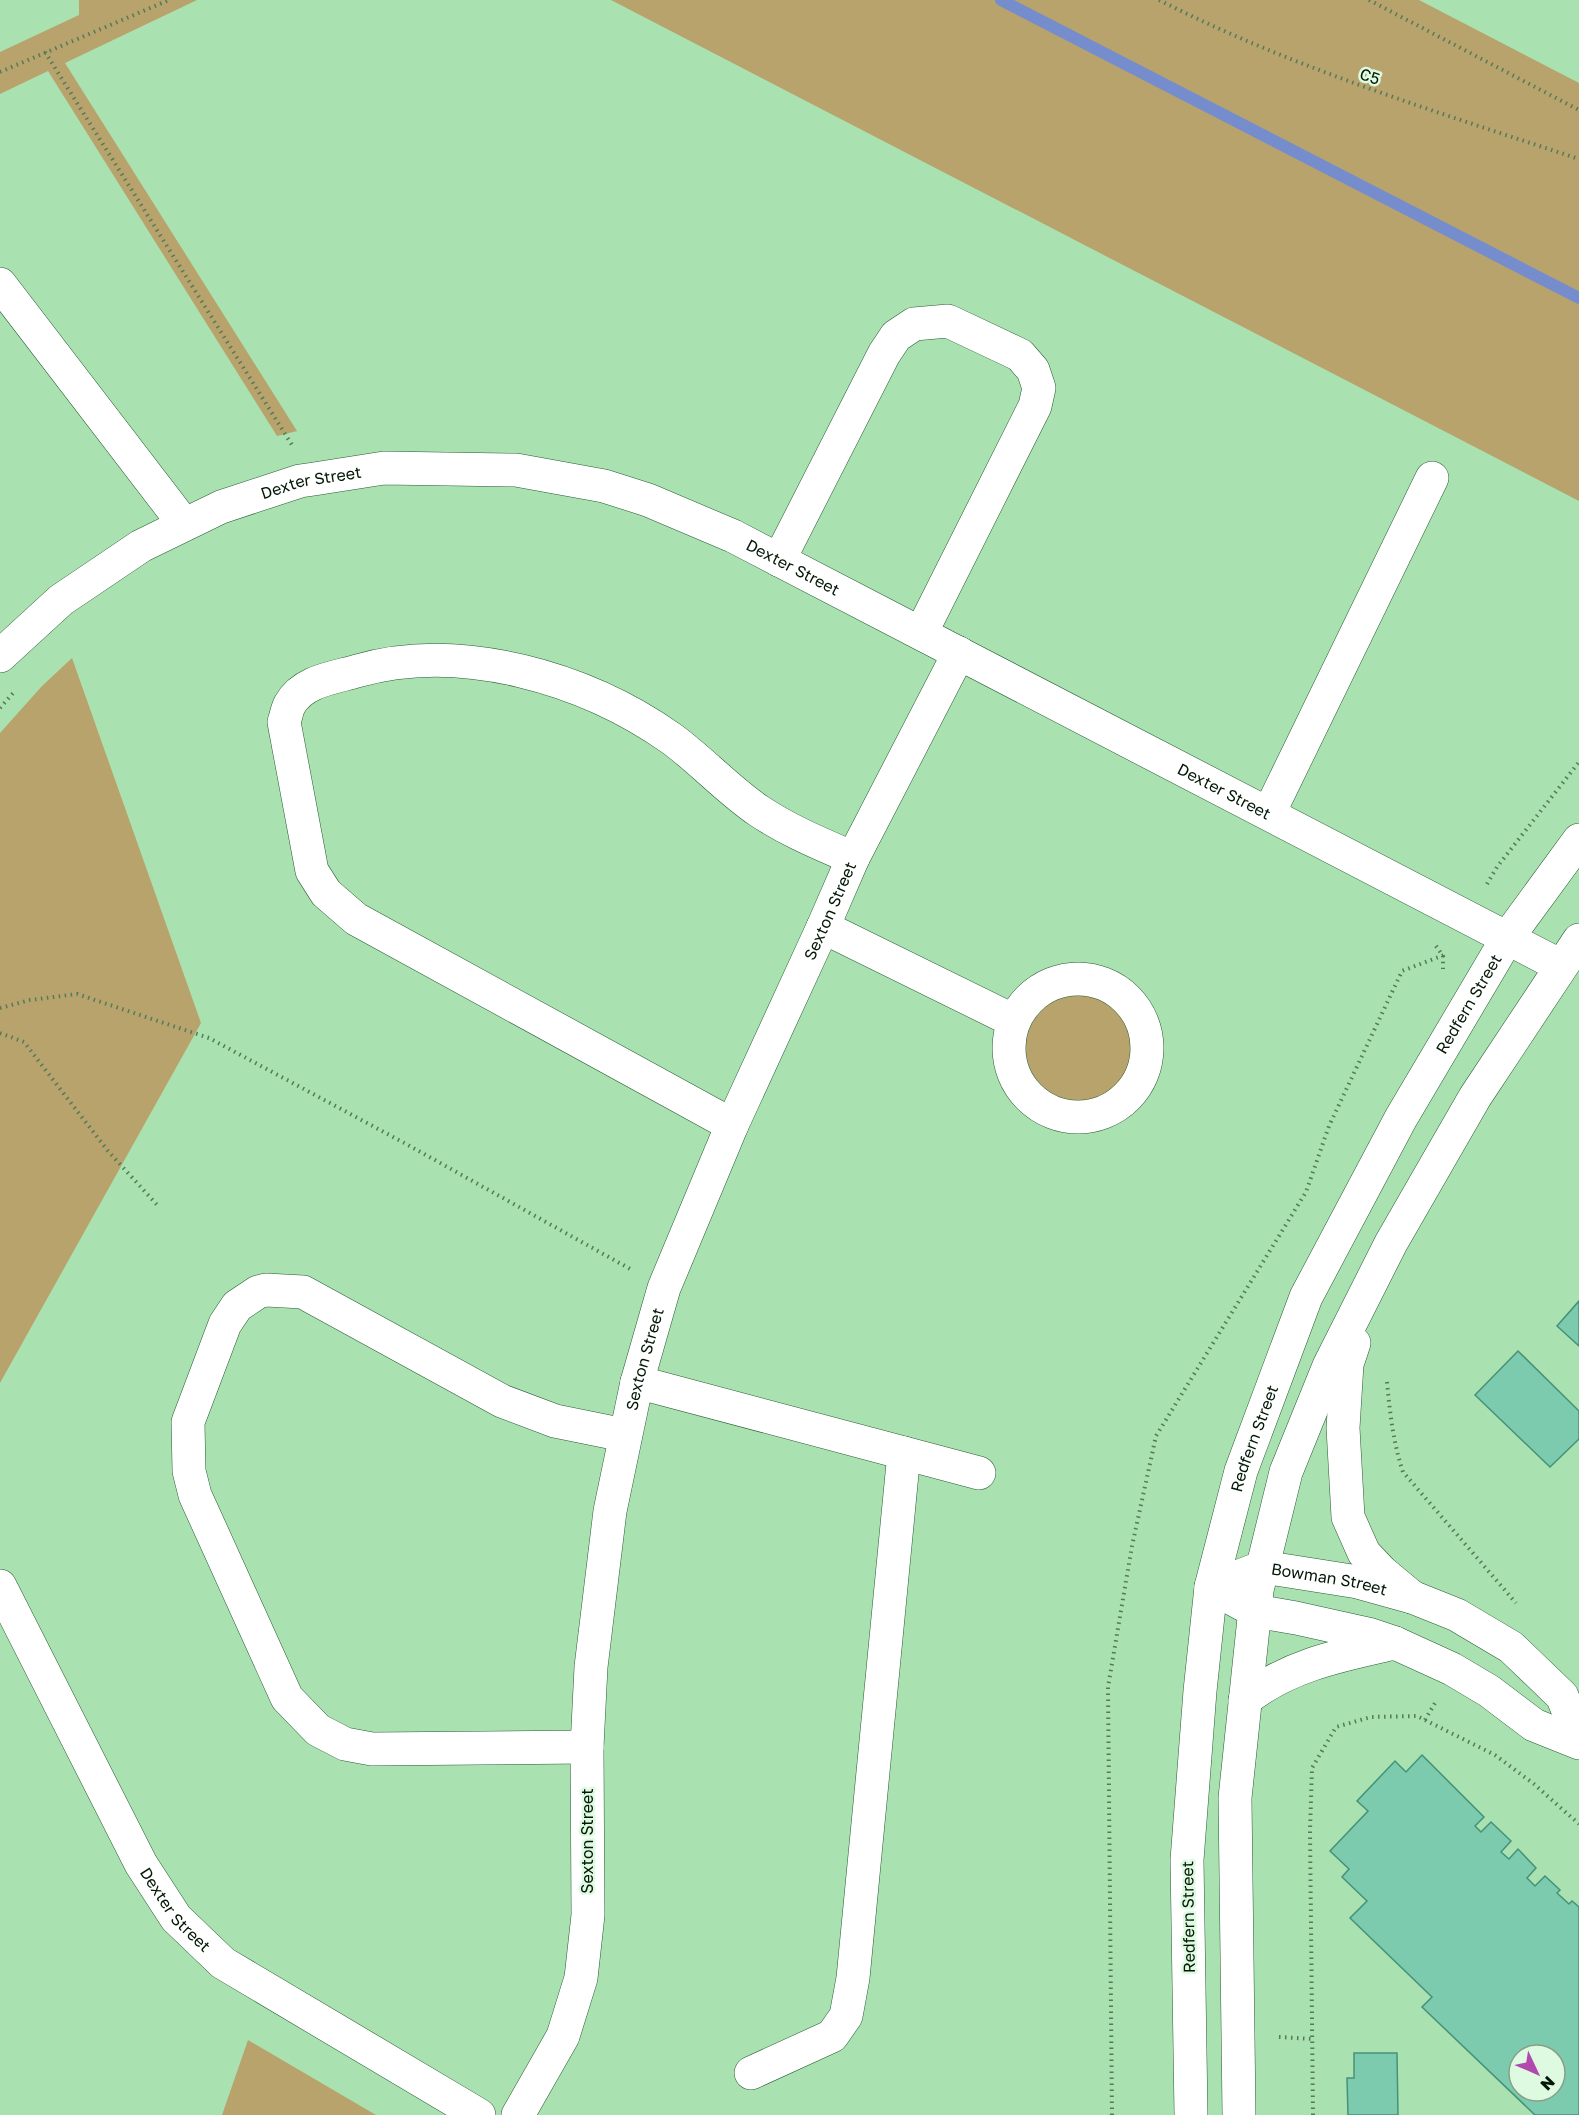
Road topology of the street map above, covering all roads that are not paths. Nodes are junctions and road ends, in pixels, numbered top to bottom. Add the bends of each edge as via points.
1 (0, 284) edge
2 (1432, 478) dead end
3 (184, 524) junction
4 (779, 560) junction
5 (921, 633) junction
6 (959, 653) junction
7 (0, 656) edge
8 (1269, 813) junction
9 (1579, 840) edge
10 (853, 858) junction
11 (824, 927) junction
12 (1508, 937) junction
13 (1570, 953) edge
14 (1014, 1021) junction
15 (732, 1125) junction
16 (1391, 1243) junction
17 (637, 1382) junction
18 (624, 1435) junction
19 (904, 1453) junction
20 (979, 1473) dead end
21 (1263, 1566) junction
22 (0, 1586) edge
23 (1211, 1587) junction
24 (1412, 1597) junction
25 (1255, 1611) junction
26 (1395, 1643) junction
27 (1245, 1700) junction
28 (1579, 1737) edge
29 (1579, 1743) edge
30 (586, 1747) junction
31 (751, 2073) dead end
32 (479, 2115) edge
33 (518, 2115) edge
34 (1191, 2115) edge
35 (1239, 2115) edge

1 - 3 street
2 - 8 street
3 - 4 street, Dexter Street via 221,507 300,481 384,468 516,470 604,486 648,500
3 - 7 street, Dexter Street via 141,546 61,600
4 - 5 street, Dexter Street
4 - 5 street via 896,336 914,324 948,321 1020,355 1033,370 1039,388 1035,406
5 - 6 street, Dexter Street
6 - 8 street, Dexter Street
6 - 10 street, Sexton Street
8 - 12 street, Dexter Street
9 - 12 street, Redfern Street
10 - 11 street, Sexton Street
10 - 15 street via 786,828 757,810 672,739 639,718 567,684 493,664 419,660 384,663 308,685 290,704 284,722 312,871 326,893 356,919
11 - 14 street
11 - 15 street, Sexton Street
12 - 13 street, Dexter Street
12 - 23 street, Redfern Street via 1401,1118 1306,1297 1241,1471
13 - 16 street via 1475,1097
14 - 14 street via 1026,1001 1066,980 1088,979 1110,986 1129,999 1142,1018 1148,1040 1138,1084 1123,1101 1103,1113 1080,1118 1058,1114 1037,1104 1021,1088 1011,1067 1009,1043
15 - 17 street, Sexton Street via 664,1288
16 - 21 street via 1329,1366 1290,1462
16 - 24 street via 1347,1364 1343,1428 1348,1517 1364,1553
17 - 18 street, Sexton Street
17 - 19 street
18 - 30 street, Sexton Street via 597,1611
18 - 30 street via 555,1421 502,1401 303,1292 266,1290 237,1306 225,1324 188,1422 189,1471 195,1495 287,1698 318,1730 345,1744 372,1749
19 - 20 street
19 - 31 street via 853,1978 846,2016 832,2036
21 - 23 street, Bowman Street
21 - 24 street, Bowman Street via 1359,1582
21 - 25 street
22 - 32 street, Dexter Street via 141,1864 176,1918 223,1963
23 - 25 street
23 - 34 street, Redfern Street via 1187,1860
24 - 28 street, Bowman Street via 1457,1616 1511,1647 1562,1696
25 - 26 street
25 - 27 street
26 - 27 street via 1295,1669
26 - 29 street via 1452,1669 1534,1725
27 - 35 street via 1234,1798
30 - 33 street, Sexton Street via 588,1915 581,1977 563,2036

